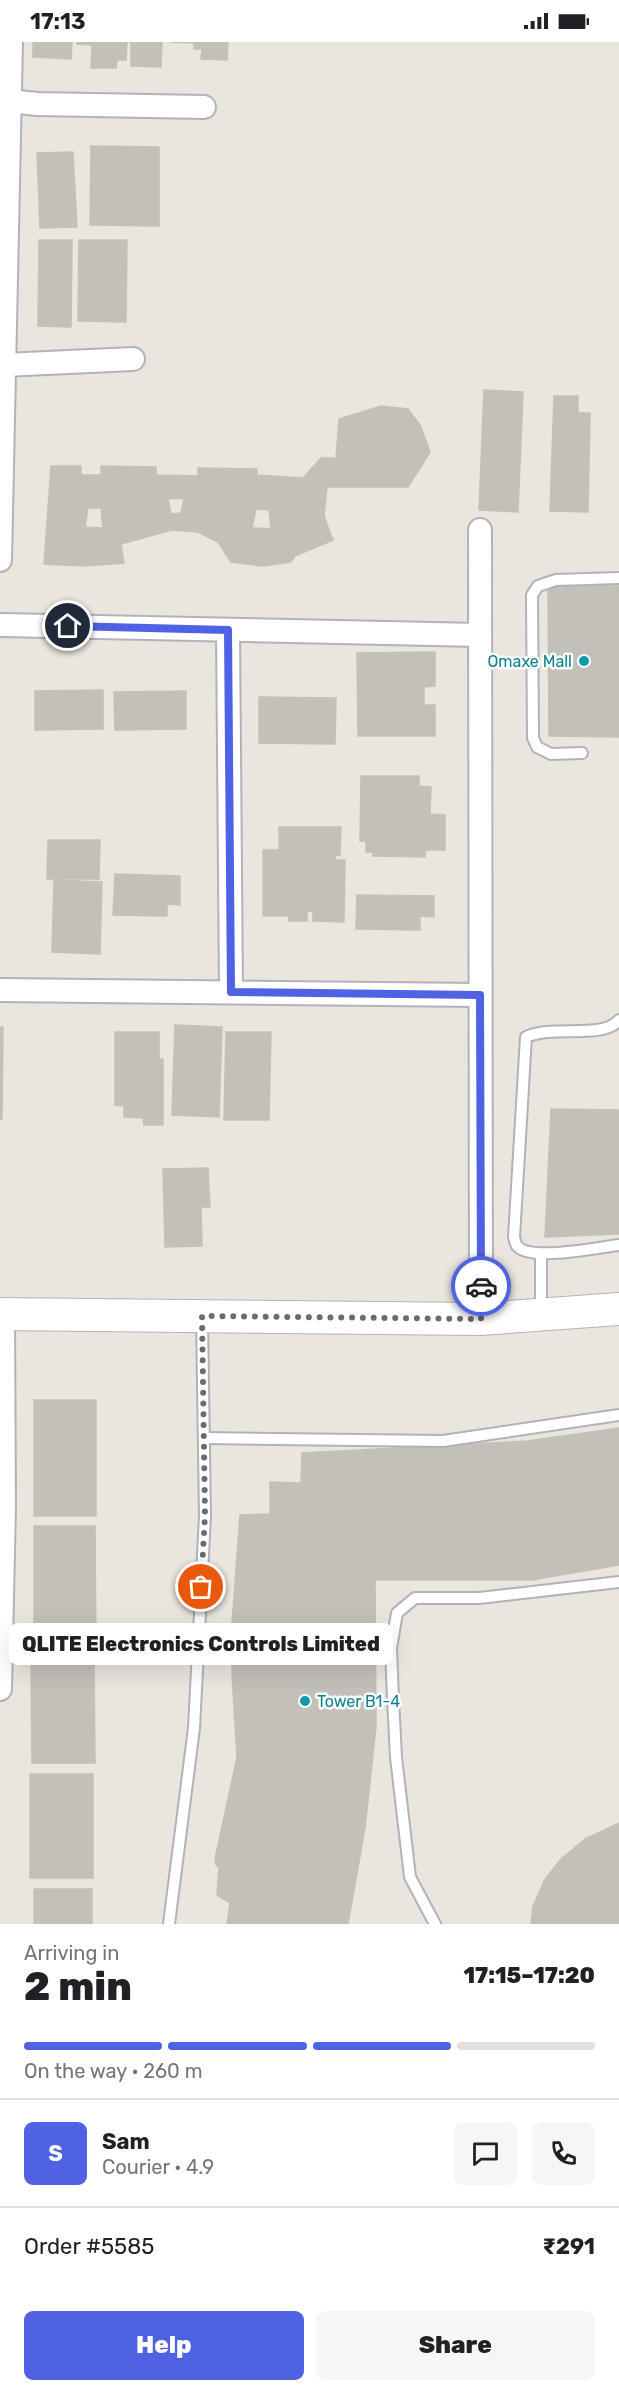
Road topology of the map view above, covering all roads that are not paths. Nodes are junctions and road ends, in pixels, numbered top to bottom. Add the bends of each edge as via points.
1 (10, 42) edge
2 (9, 101) junction
3 (204, 107) dead end
4 (133, 359) dead end
5 (4, 365) junction
6 (480, 530) dead end
7 (0, 560) edge
8 (619, 578) edge
9 (0, 625) edge
10 (228, 630) junction
11 (480, 635) junction
12 (582, 753) dead end
13 (0, 990) edge
14 (231, 992) junction
15 (480, 995) junction
16 (619, 1020) edge
17 (619, 1245) edge
18 (541, 1254) junction
19 (619, 1309) edge
20 (2, 1314) edge
21 (541, 1315) junction
22 (202, 1316) junction
23 (481, 1319) junction
24 (619, 1415) edge
25 (204, 1438) junction
26 (2, 1507) edge
27 (619, 1582) edge
28 (0, 1689) edge
29 (430, 1921) edge
30 (169, 1924) edge

1 - 2 street
2 - 3 street
2 - 5 street
4 - 5 street
5 - 7 street
6 - 11 street
8 - 12 lane via 556,580 538,586 532,595 533,738 537,747 551,754
9 - 10 street
10 - 11 street
10 - 14 street
11 - 15 street
13 - 14 street
14 - 15 street
15 - 23 street
16 - 18 lane via 602,1030 538,1032 526,1037 514,1237 518,1246
17 - 18 lane
18 - 21 lane
19 - 21 street
20 - 22 street
20 - 26 street
21 - 23 street
22 - 23 street
22 - 25 lane
24 - 25 lane via 443,1442
25 - 30 lane via 205,1516 194,1728
26 - 28 street
27 - 29 lane via 479,1598 415,1598 397,1613 391,1648 396,1757 410,1877

